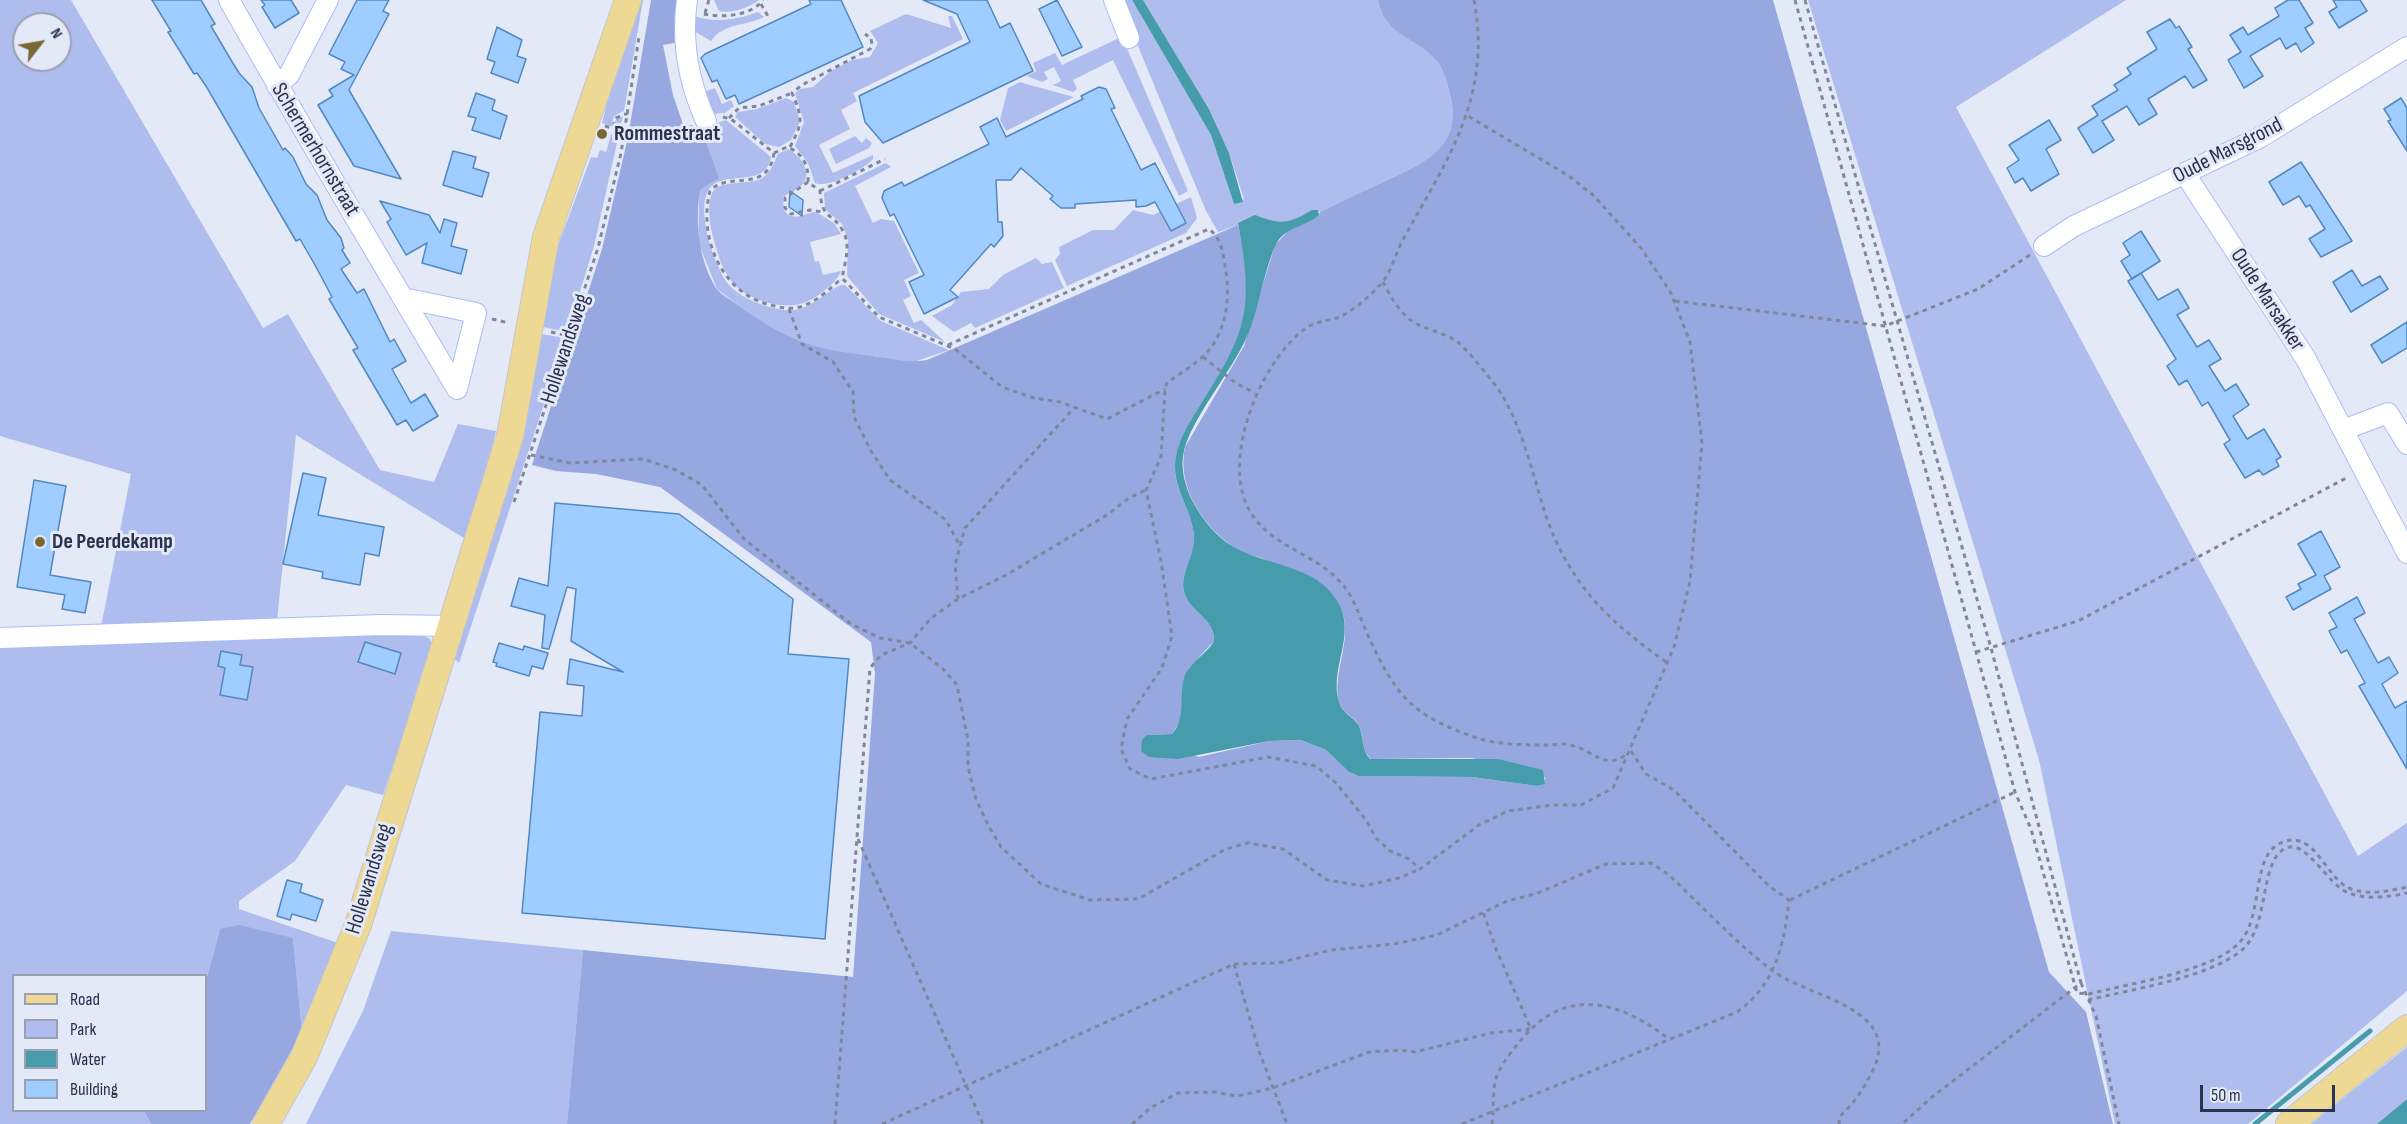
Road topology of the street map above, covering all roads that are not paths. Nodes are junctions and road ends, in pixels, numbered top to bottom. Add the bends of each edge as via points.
1 (229, 0) edge
2 (327, 0) edge
3 (628, 0) edge
4 (687, 0) edge
5 (1114, 0) edge
6 (1129, 38) dead end
7 (2407, 47) edge
8 (277, 86) junction
9 (706, 121) road end
10 (2185, 174) junction
11 (2044, 246) road end
12 (403, 298) junction
13 (2343, 430) junction
14 (2407, 444) edge
15 (2407, 553) edge
16 (453, 626) junction
17 (0, 638) edge
18 (2407, 1028) edge
19 (266, 1124) edge
20 (2289, 1124) edge

1 - 8 street, Schermerhornstraat
2 - 8 street via 289,75
3 - 16 main road, Hollewandsweg via 546,237 510,436
4 - 9 street via 687,62
5 - 6 street
7 - 10 street, Oude Marsgrond via 2261,137
8 - 12 street, Schermerhornstraat
10 - 11 street, Oude Marsgrond via 2074,226
10 - 13 street, Oude Marsakker via 2306,359
12 - 12 street, Schermerhornstraat via 476,313 457,389 421,329
13 - 14 street via 2388,413
13 - 15 street, Oude Marsakker
16 - 17 street
16 - 19 main road, Hollewandsweg via 358,925 304,1057
18 - 20 main road

